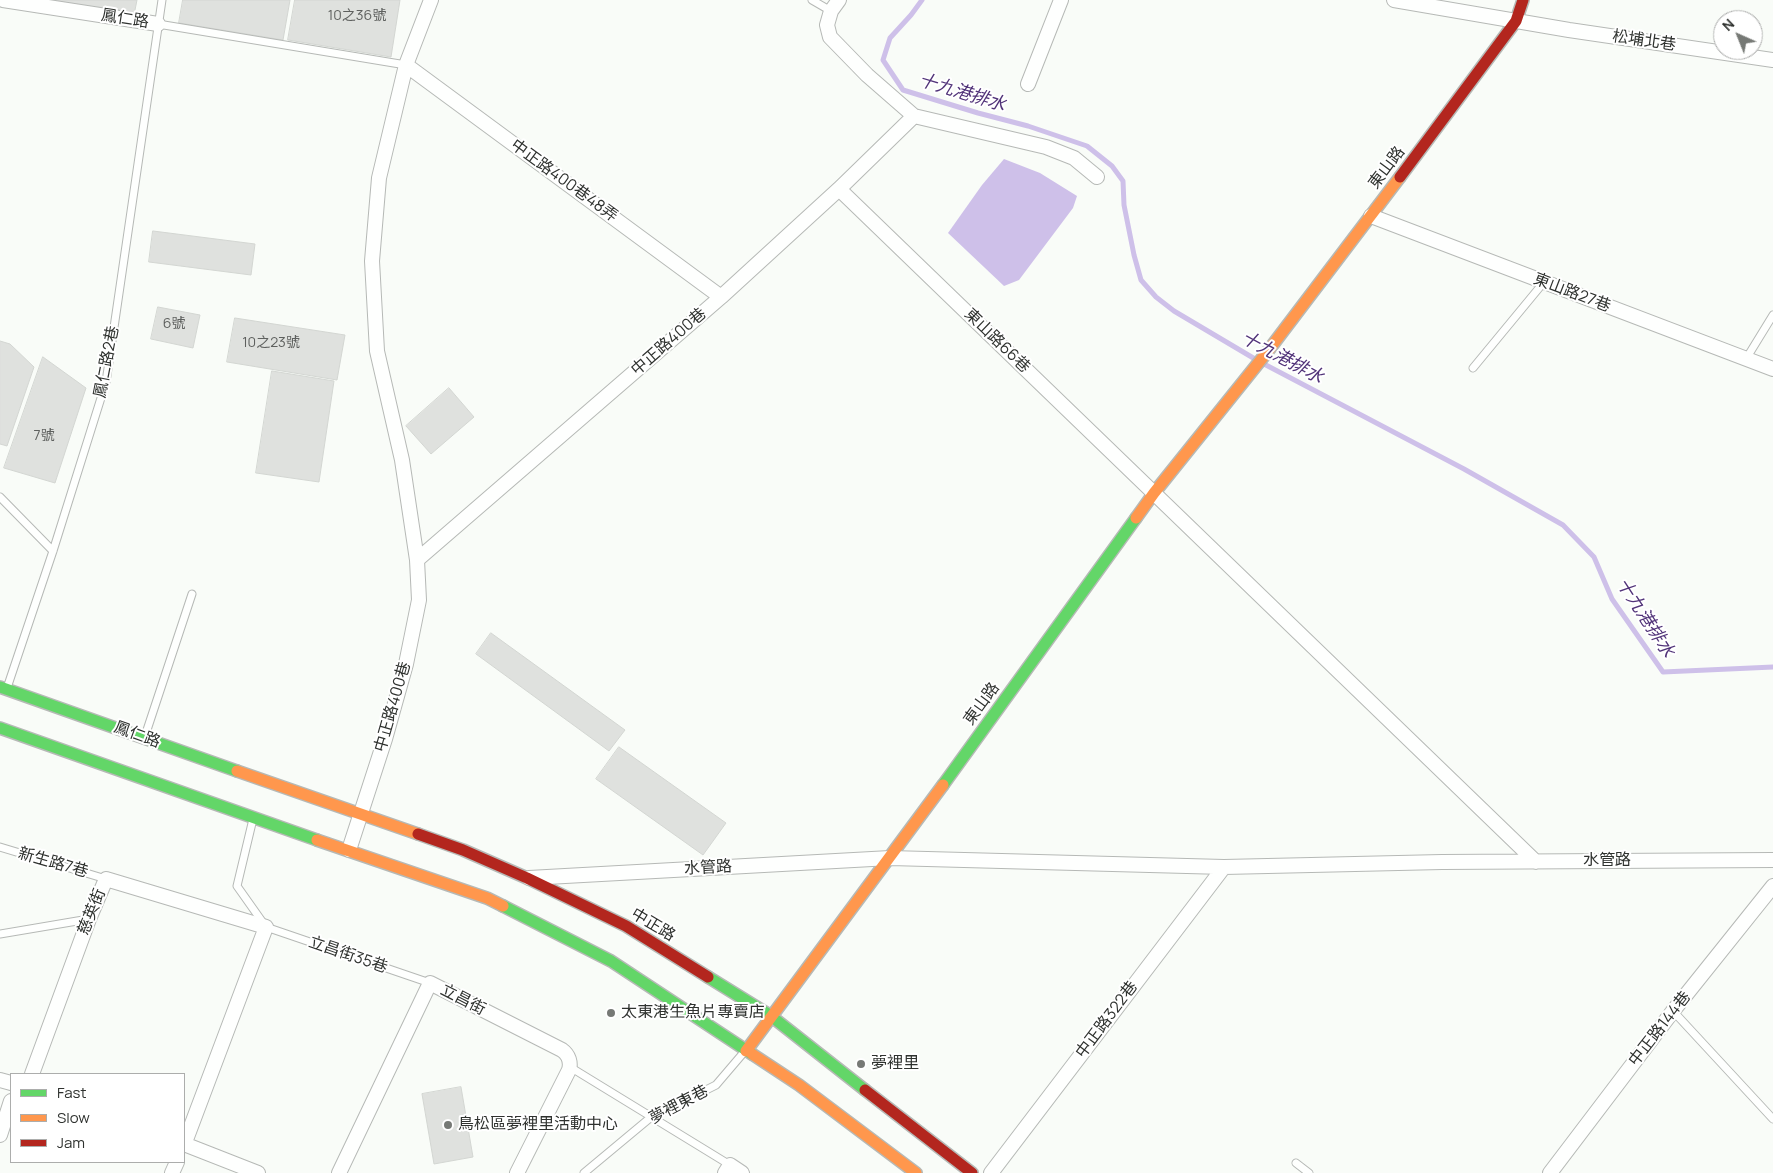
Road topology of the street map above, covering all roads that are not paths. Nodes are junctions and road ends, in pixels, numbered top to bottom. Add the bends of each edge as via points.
1 (3, 0) edge
2 (162, 0) edge
3 (431, 0) edge
4 (812, 0) edge
5 (1061, 0) edge
6 (1394, 0) edge
7 (1523, 0) edge
8 (835, 6) edge
9 (1516, 21) junction
10 (158, 24) junction
11 (1773, 60) edge
12 (406, 65) junction
13 (1028, 84) dead end
14 (914, 116) junction
15 (1097, 177) dead end
16 (839, 189) junction
17 (1371, 216) junction
18 (1544, 282) junction
19 (721, 297) junction
20 (1773, 315) edge
21 (1746, 359) junction
22 (1473, 368) dead end
23 (1773, 369) edge
24 (1154, 493) junction
25 (0, 497) edge
26 (53, 551) junction
27 (417, 560) junction
28 (192, 594) dead end
29 (3, 688) edge
30 (0, 728) edge
31 (145, 738) junction
32 (273, 784) joint
33 (359, 814) junction
34 (254, 818) junction
35 (0, 847) edge
36 (349, 850) junction
37 (890, 858) junction
38 (1773, 860) edge
39 (1536, 862) junction
40 (1224, 867) junction
41 (526, 878) junction
42 (106, 879) junction
43 (1773, 886) edge
44 (88, 919) junction
45 (266, 927) junction
46 (0, 934) edge
47 (430, 983) junction
48 (1673, 1011) junction
49 (771, 1016) junction
50 (746, 1051) junction
51 (570, 1067) junction
52 (32, 1073) edge
53 (10, 1104) edge
54 (650, 1118) junction
55 (1773, 1119) edge
56 (0, 1135) edge
57 (185, 1141) edge
58 (185, 1144) edge
59 (1296, 1163) dead end
60 (732, 1170) edge
61 (258, 1173) edge
62 (339, 1173) edge
63 (518, 1173) edge
64 (584, 1173) edge
65 (916, 1173) edge
66 (972, 1173) edge
67 (991, 1173) edge
68 (1309, 1173) edge
69 (1550, 1173) edge

1 - 10 street, 鳳仁路
2 - 10 lane, 鳳仁路2巷
3 - 12 street, 中正路400巷
4 - 8 lane
5 - 13 street
6 - 9 street, 松埔北巷
7 - 9 main road, 東山路
8 - 14 street via 827,25 830,37
9 - 11 street, 松埔北巷
9 - 17 main road, 東山路
10 - 12 lane
10 - 26 lane, 鳳仁路2巷 via 106,382
12 - 19 street, 中正路400巷48弄
12 - 27 street, 中正路400巷 via 379,178 372,261 377,351 402,460
14 - 15 street via 1046,147 1074,158
14 - 16 street, 中正路400巷
16 - 19 street, 中正路400巷
16 - 24 street, 東山路66巷
17 - 18 street, 東山路27巷
17 - 24 main road, 東山路
18 - 21 street, 東山路27巷
18 - 22 lane
19 - 27 street, 中正路400巷
20 - 21 lane
21 - 23 street, 東山路27巷
24 - 37 main road, 東山路
24 - 39 street, 東山路66巷
25 - 26 lane
26 - 29 lane, 鳳仁路2巷
27 - 33 street, 中正路400巷 via 419,600 406,664
28 - 31 lane
29 - 31 main road, 鳳仁路
30 - 34 main road
31 - 32 main road, 鳳仁路
32 - 33 main road, 中正路
33 - 36 street, 中正路400巷
33 - 41 main road, 中正路 via 463,850
34 - 36 main road
34 - 45 lane via 237,886
35 - 42 lane, 新生路7巷
36 - 50 main road via 487,898 611,962
37 - 40 street, 水管路
37 - 41 street, 水管路
37 - 49 main road, 東山路
38 - 39 street, 水管路
39 - 40 street, 水管路
40 - 67 street, 中正路322巷
41 - 49 main road, 中正路 via 626,926
42 - 44 street, 慈英街
42 - 45 street, 慈英街
43 - 48 street, 中正路144巷
44 - 46 lane
44 - 52 street, 慈英街
45 - 47 lane, 立昌街35巷
45 - 57 street
47 - 51 street, 立昌街 via 562,1050
47 - 62 street, 立昌街
48 - 55 lane
48 - 69 street, 中正路144巷
49 - 50 main road, 東山路
49 - 66 main road, 中正路
50 - 54 lane, 夢裡東巷 via 716,1085
50 - 65 main road via 799,1085
51 - 54 lane
51 - 63 street
53 - 56 street
54 - 60 lane
54 - 64 lane, 夢裡東巷
58 - 61 street
59 - 68 lane

